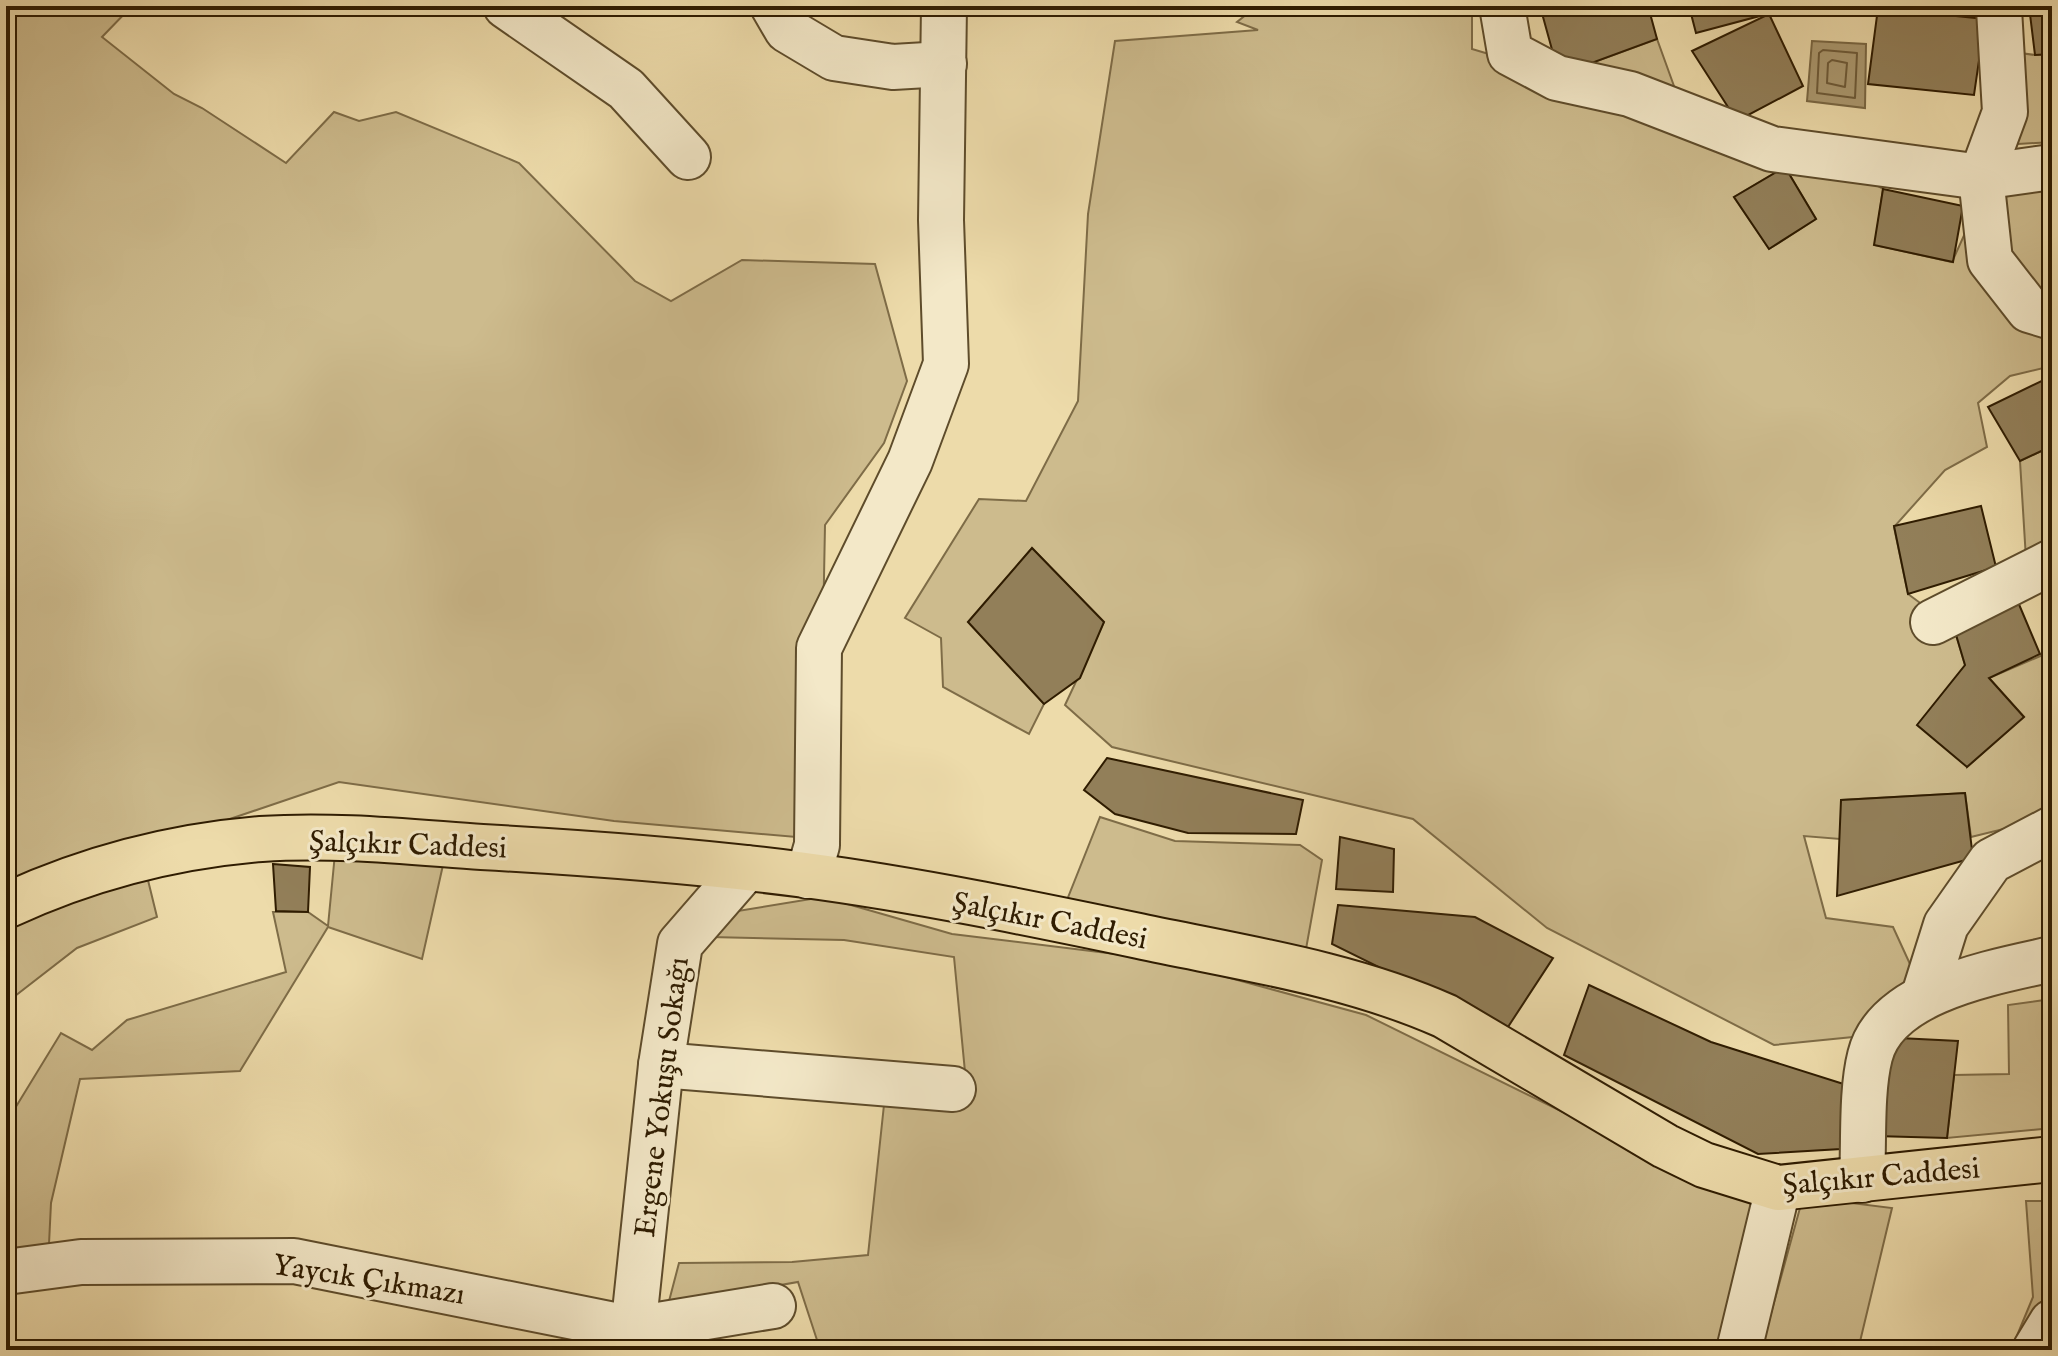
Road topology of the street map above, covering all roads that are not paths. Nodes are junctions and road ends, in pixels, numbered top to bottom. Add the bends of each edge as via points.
1 (506, 6) edge
2 (773, 6) edge
3 (944, 6) edge
4 (1502, 6) edge
5 (2000, 8) edge
6 (944, 64) junction
7 (688, 157) dead end
8 (2052, 167) edge
9 (1981, 177) junction
10 (2052, 317) edge
11 (2052, 562) edge
12 (1933, 622) dead end
13 (2052, 829) edge
14 (746, 868) junction
15 (808, 876) junction
16 (8, 908) edge
17 (2052, 959) edge
18 (1924, 995) junction
19 (661, 1065) junction
20 (953, 1089) dead end
21 (2052, 1159) edge
22 (1862, 1180) junction
23 (1778, 1188) junction
24 (6, 1272) edge
25 (773, 1306) dead end
26 (2052, 1322) edge
27 (632, 1340) edge
28 (1739, 1350) edge
29 (2035, 1350) edge

1 - 7 street via 626,89
2 - 6 street via 787,30 834,58 893,67
3 - 6 street
4 - 9 street via 1510,53 1557,78 1630,94 1772,149
5 - 9 street via 2005,112
6 - 15 street via 941,220 946,364 910,461 819,648 817,845
8 - 9 street
9 - 10 street via 1990,260 2029,310
11 - 12 street
13 - 18 street via 1991,861 1946,925
14 - 15 main road, Şalçıkır Caddesi
14 - 16 main road, Şalçıkır Caddesi via 584,852 340,838 261,839 166,852 72,879
14 - 19 street, Ergene Yokuşu Sokağı via 680,944
15 - 23 main road, Şalçıkır Caddesi via 1060,920 1351,981 1407,999 1445,1016 1665,1146 1704,1165
17 - 18 street
18 - 22 street via 1884,1027 1870,1054
19 - 20 street
19 - 27 street, Ergene Yokuşu Sokağı
21 - 22 main road, Şalçıkır Caddesi
22 - 23 main road, Şalçıkır Caddesi
23 - 28 street
24 - 27 street, Yaycık Çıkmazı via 81,1262 294,1261
25 - 27 street
26 - 29 street

